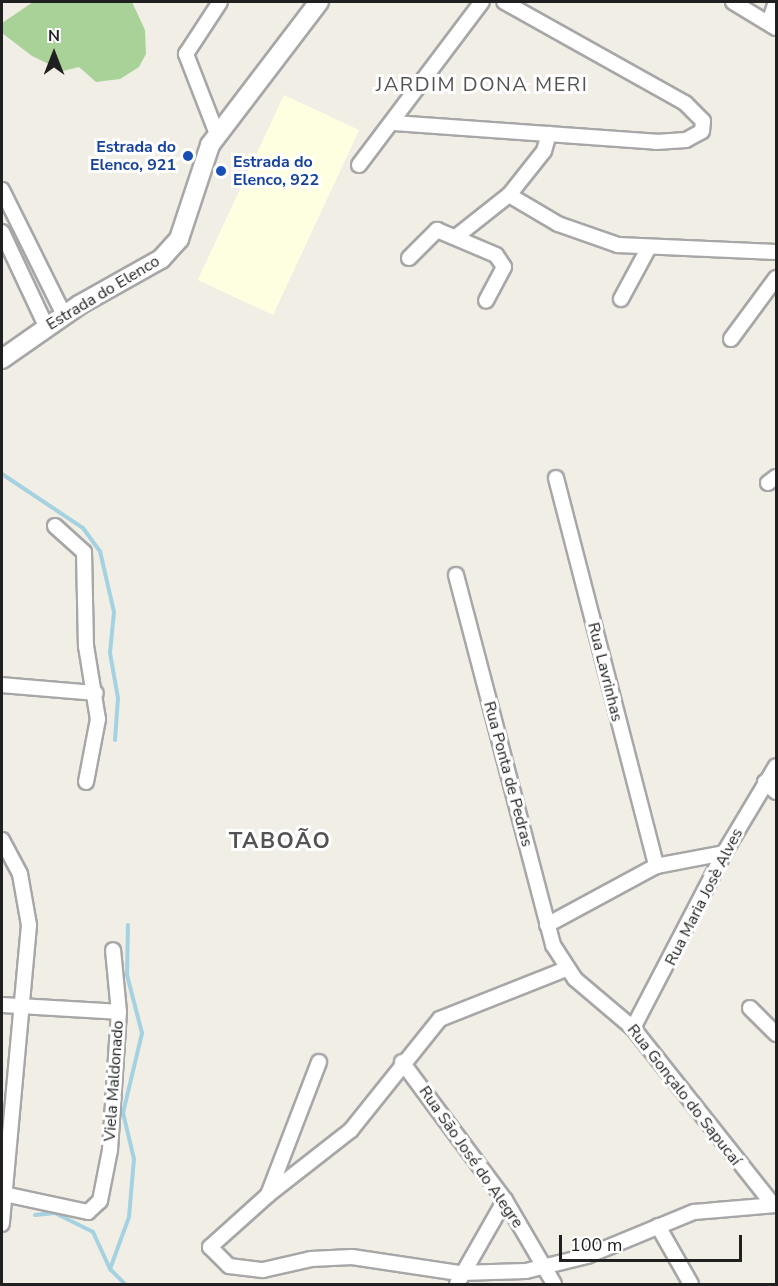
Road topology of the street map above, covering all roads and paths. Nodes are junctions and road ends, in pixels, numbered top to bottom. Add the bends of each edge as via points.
1 (220, 2) edge
2 (319, 2) edge
3 (482, 2) edge
4 (504, 2) edge
5 (733, 2) edge
6 (777, 2) edge
7 (773, 26) edge
8 (394, 123) junction
9 (218, 134) junction
10 (549, 134) junction
11 (359, 165) dead end
12 (2, 190) edge
13 (508, 195) junction
14 (2, 232) edge
15 (457, 236) junction
16 (648, 249) junction
17 (777, 252) edge
18 (409, 258) dead end
19 (777, 278) edge
20 (621, 299) dead end
21 (486, 301) dead end
22 (64, 315) junction
23 (46, 326) junction
24 (731, 339) dead end
25 (2, 358) edge
26 (556, 478) dead end
27 (55, 526) dead end
28 (456, 575) dead end
29 (2, 685) edge
30 (96, 693) junction
31 (777, 766) edge
32 (86, 782) dead end
33 (765, 782) junction
34 (777, 792) edge
35 (2, 840) edge
36 (724, 853) junction
37 (656, 867) junction
38 (547, 925) junction
39 (113, 950) dead end
40 (566, 969) junction
41 (2, 1005) edge
42 (21, 1007) junction
43 (750, 1008) dead end
44 (119, 1012) junction
45 (633, 1028) junction
46 (777, 1034) edge
47 (319, 1062) dead end
48 (402, 1062) junction
49 (4, 1194) junction
50 (268, 1194) junction
51 (505, 1200) junction
52 (774, 1204) edge
53 (2, 1224) edge
54 (658, 1226) junction
55 (543, 1269) junction
56 (458, 1279) edge
57 (554, 1284) edge
58 (691, 1284) edge

1 - 9 street via 186,54
2 - 9 street, Estrada do Elenco
3 - 8 street
4 - 10 street via 685,103 703,122 702,131 676,142
5 - 7 street
6 - 7 street
8 - 10 street
8 - 11 street
9 - 22 street, Estrada do Elenco via 178,239 161,259
10 - 13 street via 544,151
12 - 22 street
13 - 15 street
13 - 16 street via 591,237
14 - 23 street
15 - 18 street via 432,232
15 - 21 street via 502,259 503,272
16 - 17 street
16 - 20 street
19 - 24 street
22 - 23 street, Estrada do Elenco
23 - 25 street, Estrada do Elenco
26 - 37 street, Rua Lavrinhas
27 - 30 street via 84,552 86,646
28 - 38 street, Rua Ponta de Pedras
29 - 30 street
30 - 32 street via 98,732
31 - 33 street, Rua Maria Josè Alves
33 - 34 street
33 - 36 street, Rua Maria Josè Alves
35 - 42 street via 20,874 27,904
36 - 37 street
36 - 45 street, Rua Maria Josè Alves
37 - 38 street
38 - 40 street, Rua Ponta de Pedras
39 - 44 street, Viela Maldonado
40 - 45 street, Rua Gonçalo do Sapucaí
40 - 48 street via 440,1019
41 - 42 street
42 - 44 street
42 - 49 street
43 - 46 street
44 - 49 street, Viela Maldonado via 110,1150 95,1209
45 - 52 street, Rua Gonçalo do Sapucaí
47 - 50 street
48 - 50 street via 351,1130
48 - 51 street, Rua São José do Alegre
49 - 53 street
50 - 56 street via 210,1246 230,1266 246,1269 352,1257
51 - 55 street, Rua São José do Alegre
51 - 56 street
52 - 54 street via 722,1206
54 - 55 street
54 - 58 street
55 - 56 street
55 - 57 street, Rua São José do Alegre

